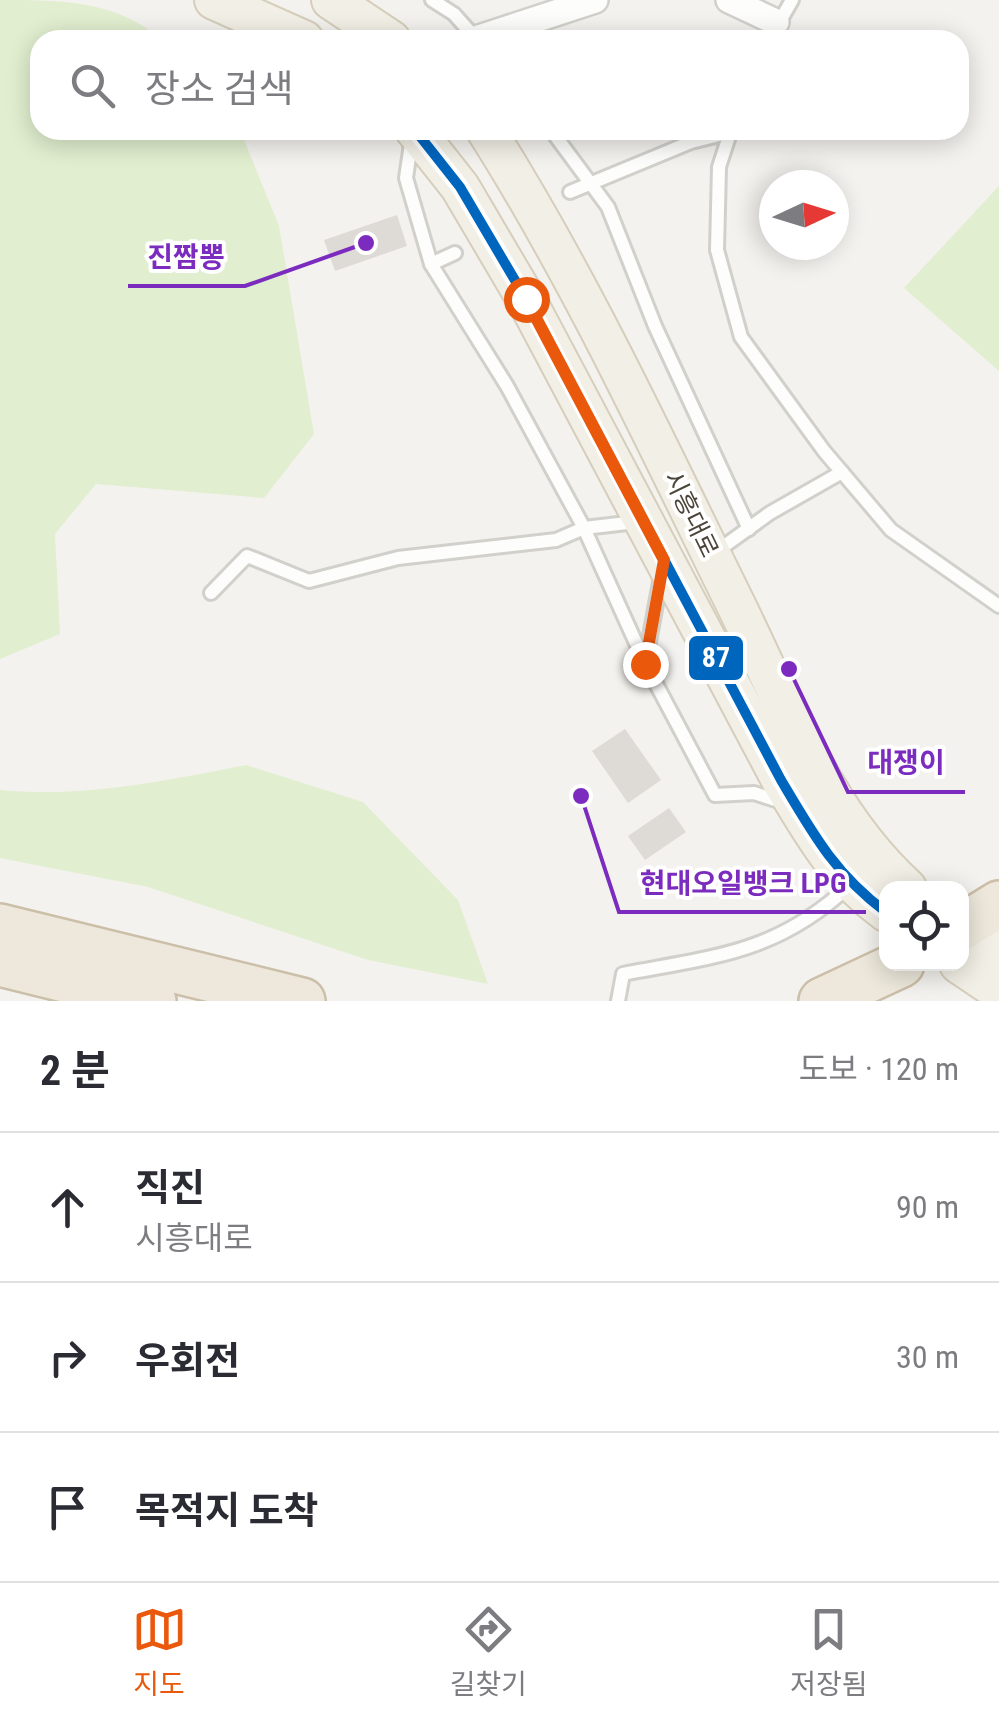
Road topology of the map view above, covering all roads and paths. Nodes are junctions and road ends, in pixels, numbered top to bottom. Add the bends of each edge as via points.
1 (214, 0) edge
2 (330, 0) edge
3 (432, 0) edge
4 (595, 0) edge
5 (729, 0) edge
6 (792, 0) edge
7 (282, 30) edge
8 (376, 30) edge
9 (468, 30) edge
10 (506, 30) edge
11 (772, 30) edge
12 (774, 30) edge
13 (412, 140) edge
14 (422, 140) edge
15 (492, 140) edge
16 (559, 140) edge
17 (698, 140) edge
18 (728, 140) edge
19 (593, 183) junction
20 (570, 192) dead end
21 (454, 253) dead end
22 (431, 264) junction
23 (842, 472) junction
24 (644, 521) junction
25 (584, 528) junction
26 (748, 529) junction
27 (711, 555) junction
28 (664, 560) junction
29 (211, 594) dead end
30 (999, 606) edge
31 (645, 664) junction
32 (798, 808) junction
33 (899, 881) edge
34 (850, 885) junction
35 (999, 904) edge
36 (879, 907) edge
37 (969, 923) edge
38 (0, 927) edge
39 (969, 932) edge
40 (999, 953) edge
41 (0, 964) edge
42 (886, 971) edge
43 (969, 971) edge
44 (999, 991) edge
45 (828, 999) edge
46 (154, 1001) edge
47 (302, 1001) edge
48 (618, 1001) edge

1 - 7 main road
2 - 8 main road
3 - 9 lane
4 - 10 street
5 - 11 street
6 - 12 lane
13 - 22 lane via 406,178
14 - 24 main road, 시흥대로 via 460,187 526,299
15 - 27 main road, 시흥대로 via 640,407
16 - 19 lane
17 - 19 lane
18 - 23 lane via 720,167 718,250 741,337
19 - 20 lane
19 - 26 lane
21 - 22 lane
22 - 25 lane
23 - 26 lane
23 - 30 lane via 891,530
24 - 25 lane
24 - 28 main road, 시흥대로
25 - 29 lane via 556,540 398,558 309,581 247,556
25 - 31 lane
26 - 27 lane
27 - 33 main road, 시흥대로 via 820,774 872,856
28 - 31 lane
28 - 32 main road, 시흥대로
31 - 32 lane via 715,795 754,793
32 - 34 main road, 시흥대로
34 - 36 main road, 시흥대로
34 - 48 lane via 816,917 756,948 623,974
35 - 37 highway
38 - 47 highway
39 - 40 main road
41 - 46 highway
42 - 45 highway
43 - 44 main road

